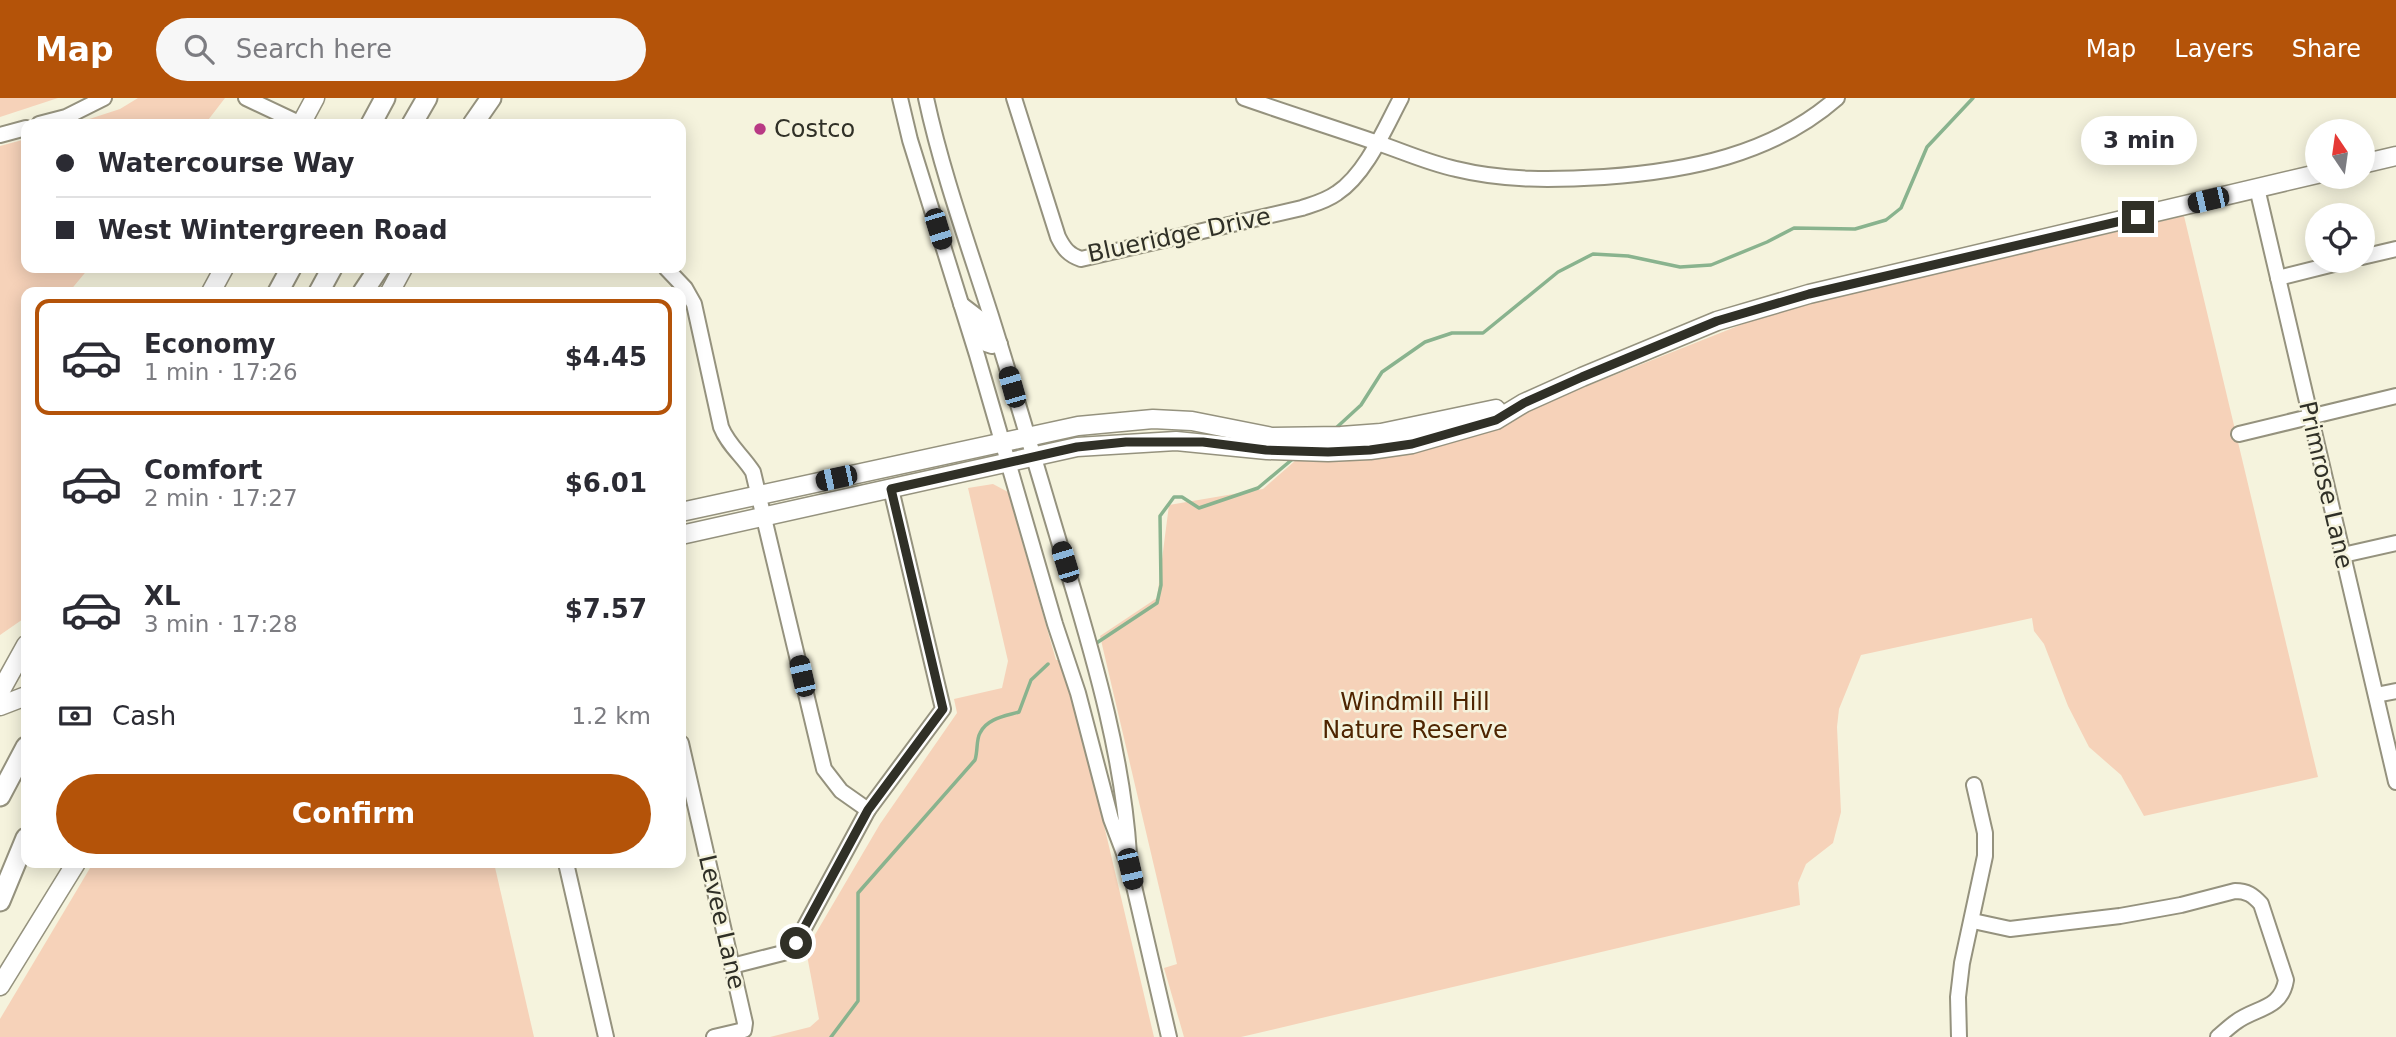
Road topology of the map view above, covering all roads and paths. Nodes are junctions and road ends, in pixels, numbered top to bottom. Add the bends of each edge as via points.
1 (104, 98) edge
2 (246, 98) edge
3 (315, 98) edge
4 (385, 98) edge
5 (427, 98) edge
6 (491, 98) edge
7 (496, 98) edge
8 (901, 98) edge
9 (926, 98) edge
10 (1014, 98) edge
11 (1244, 98) edge
12 (1401, 98) edge
13 (1837, 98) edge
14 (58, 119) edge
15 (290, 119) edge
16 (304, 119) edge
17 (374, 119) edge
18 (415, 119) edge
19 (476, 119) edge
20 (485, 119) edge
21 (21, 129) edge
22 (0, 135) edge
23 (1377, 143) junction
24 (2396, 156) edge
25 (2375, 161) edge
26 (2305, 177) edge
27 (2257, 188) junction
28 (965, 237) junction
29 (942, 243) junction
30 (2396, 249) edge
31 (2375, 254) edge
32 (2305, 271) edge
33 (670, 273) edge
34 (2277, 278) junction
35 (682, 287) edge
36 (686, 292) edge
37 (961, 304) junction
38 (1000, 344) junction
39 (2396, 396) edge
40 (1524, 403) junction
41 (2310, 416) junction
42 (2239, 434) dead end
43 (1026, 436) junction
44 (1001, 441) junction
45 (1267, 443) junction
46 (1033, 457) junction
47 (1007, 463) junction
48 (891, 489) junction
49 (759, 495) junction
50 (686, 511) edge
51 (765, 516) junction
52 (686, 534) edge
53 (2396, 543) edge
54 (2343, 555) junction
55 (16, 670) edge
56 (1101, 688) junction
57 (2396, 691) edge
58 (0, 692) edge
59 (1077, 694) junction
60 (2376, 695) junction
61 (21, 698) edge
62 (0, 706) edge
63 (21, 754) edge
64 (21, 756) edge
65 (686, 765) edge
66 (2396, 782) edge
67 (0, 784) edge
68 (1974, 785) dead end
69 (0, 796) edge
70 (868, 810) junction
71 (21, 839) edge
72 (21, 850) edge
73 (73, 868) edge
74 (567, 868) edge
75 (1130, 869) junction
76 (0, 875) edge
77 (0, 901) edge
78 (1973, 920) junction
79 (732, 966) junction
80 (0, 986) edge
81 (606, 1037) edge
82 (714, 1037) edge
83 (1169, 1037) edge
84 (1959, 1037) edge
85 (2218, 1037) edge

1 - 14 street
2 - 15 street
3 - 16 main road
4 - 17 highway
5 - 18 highway
6 - 19 highway
7 - 20 main road
8 - 29 street via 909,140
9 - 28 street
10 - 23 street, Blueridge Drive via 1058,237 1071,256 1082,259 1324,201 1353,178
11 - 23 street
12 - 23 street, Blueridge Drive
13 - 23 street via 1793,129 1749,150 1696,166 1622,176 1542,180 1485,175
21 - 22 street
24 - 25 main road
26 - 27 main road
27 - 34 street, Primrose Lane
27 - 40 main road via 1809,294 1717,321
28 - 29 street
28 - 38 street
29 - 37 street
30 - 31 street
32 - 34 street
33 - 35 street
34 - 41 street, Primrose Lane
36 - 49 street via 692,299 720,427 753,472
37 - 38 street via 978,317 986,344
37 - 44 street
38 - 43 street
39 - 41 street
40 - 45 main road via 1381,433
40 - 45 main road via 1496,420 1412,444 1340,451
41 - 42 street
41 - 54 street, Primrose Lane
43 - 44 main road
43 - 45 main road via 1153,419 1192,421
43 - 46 street
44 - 47 street
44 - 49 main road
45 - 46 main road via 1126,442
46 - 47 main road
46 - 56 street
47 - 48 main road
47 - 59 street
48 - 51 main road
48 - 70 street via 943,709
49 - 50 main road
49 - 51 street
51 - 52 main road
51 - 70 street via 824,769 841,791
53 - 54 street
54 - 60 street, Primrose Lane
55 - 58 main road
56 - 59 street
56 - 75 street via 1125,802
57 - 60 street
59 - 75 street via 1111,819
60 - 66 street, Primrose Lane
61 - 62 main road
63 - 67 highway
64 - 69 highway
65 - 79 street, Levee Lane
68 - 78 street via 1985,833 1985,856
70 - 79 street via 796,943 783,953
71 - 76 highway
72 - 77 highway
73 - 80 main road
74 - 81 street
75 - 83 street
78 - 84 street via 1962,963
78 - 85 street via 2010,929 2119,916 2235,891 2255,896 2286,980 2285,989 2278,1000 2235,1022
79 - 82 street, Levee Lane via 746,1027

